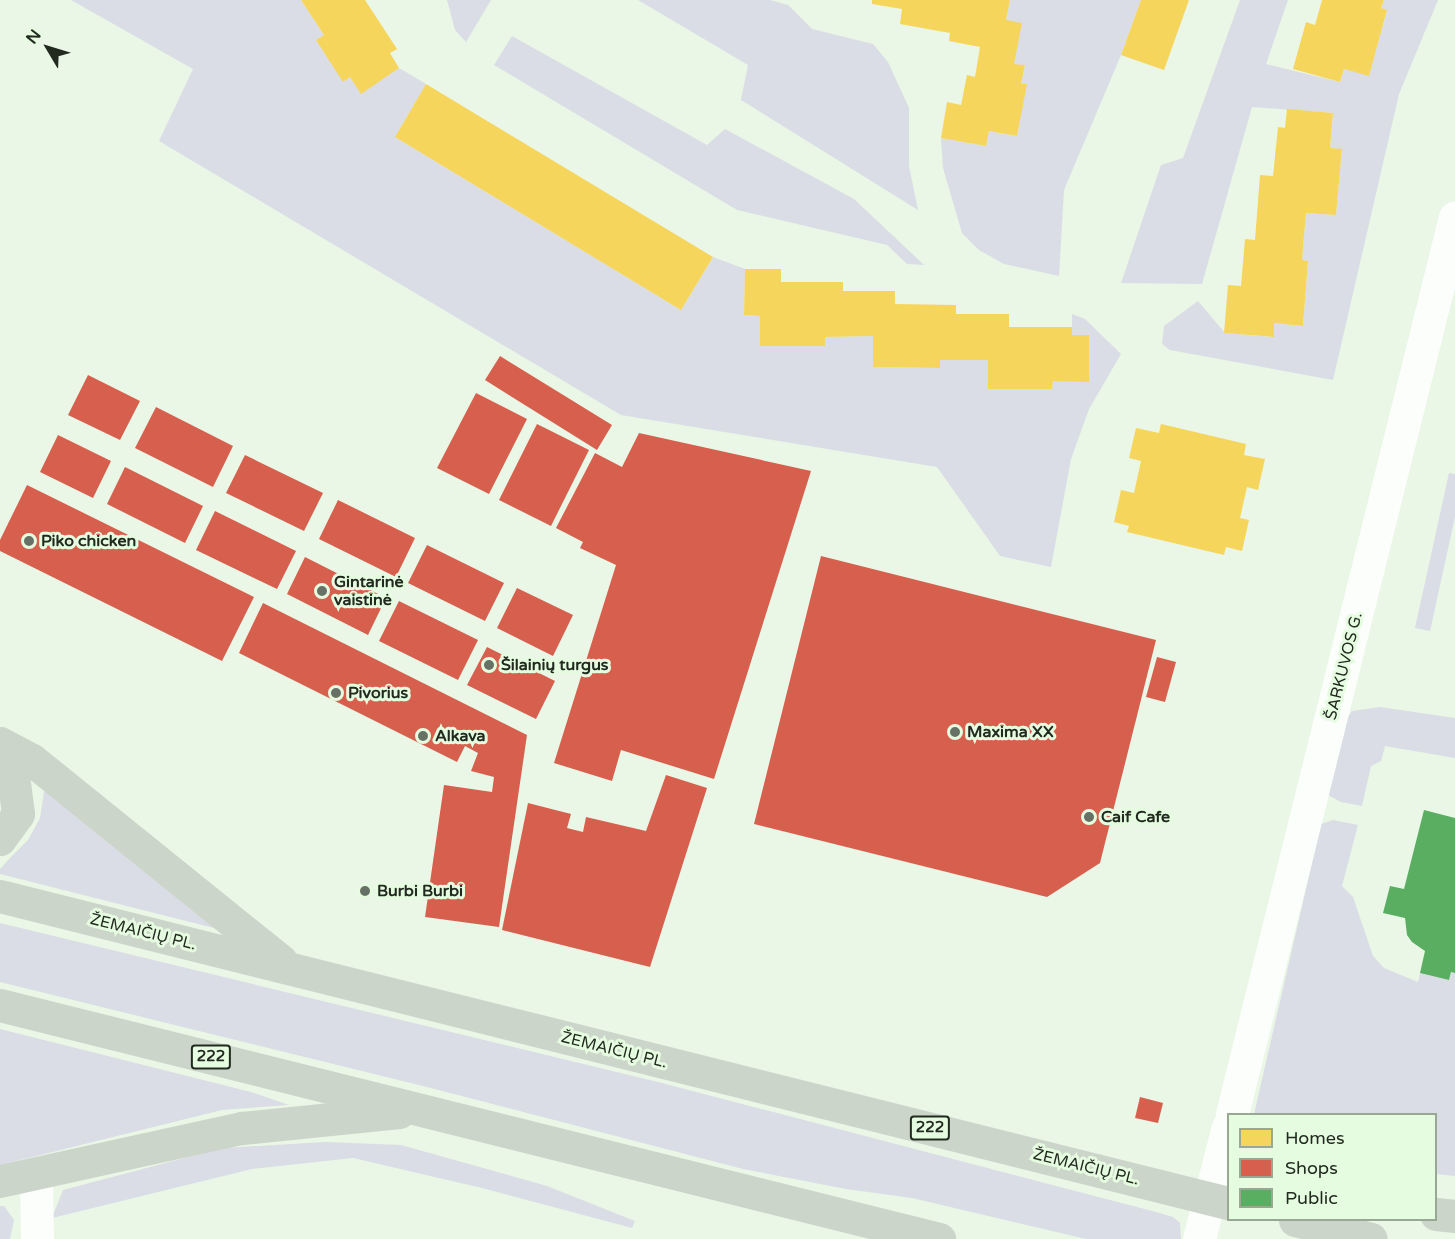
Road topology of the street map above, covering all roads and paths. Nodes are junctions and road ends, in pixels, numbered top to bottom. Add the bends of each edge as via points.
1 (1455, 217) edge
2 (0, 743) edge
3 (0, 754) edge
4 (0, 839) edge
5 (0, 896) edge
6 (290, 968) junction
7 (0, 1005) edge
8 (422, 1109) junction
9 (1232, 1113) edge
10 (1227, 1139) edge
11 (36, 1174) junction
12 (0, 1181) edge
13 (1222, 1200) edge
14 (1437, 1214) edge
15 (1455, 1216) edge
16 (1299, 1221) edge
17 (891, 1233) edge
18 (37, 1239) edge
19 (939, 1239) edge
20 (1199, 1239) edge
21 (1371, 1239) edge

1 - 9 street, ŠARKUVOS G.
2 - 6 main road via 32,760
3 - 4 main road via 12,767 18,814
5 - 6 main road, ŽEMAIČIŲ PL. / 222
6 - 13 main road, ŽEMAIČIŲ PL. / 222
7 - 8 main road, 222
8 - 11 main road via 242,1128
8 - 17 main road, 222
10 - 13 street
11 - 12 main road
11 - 18 street
13 - 20 street
14 - 15 main road
16 - 21 main road
17 - 19 main road, 222

